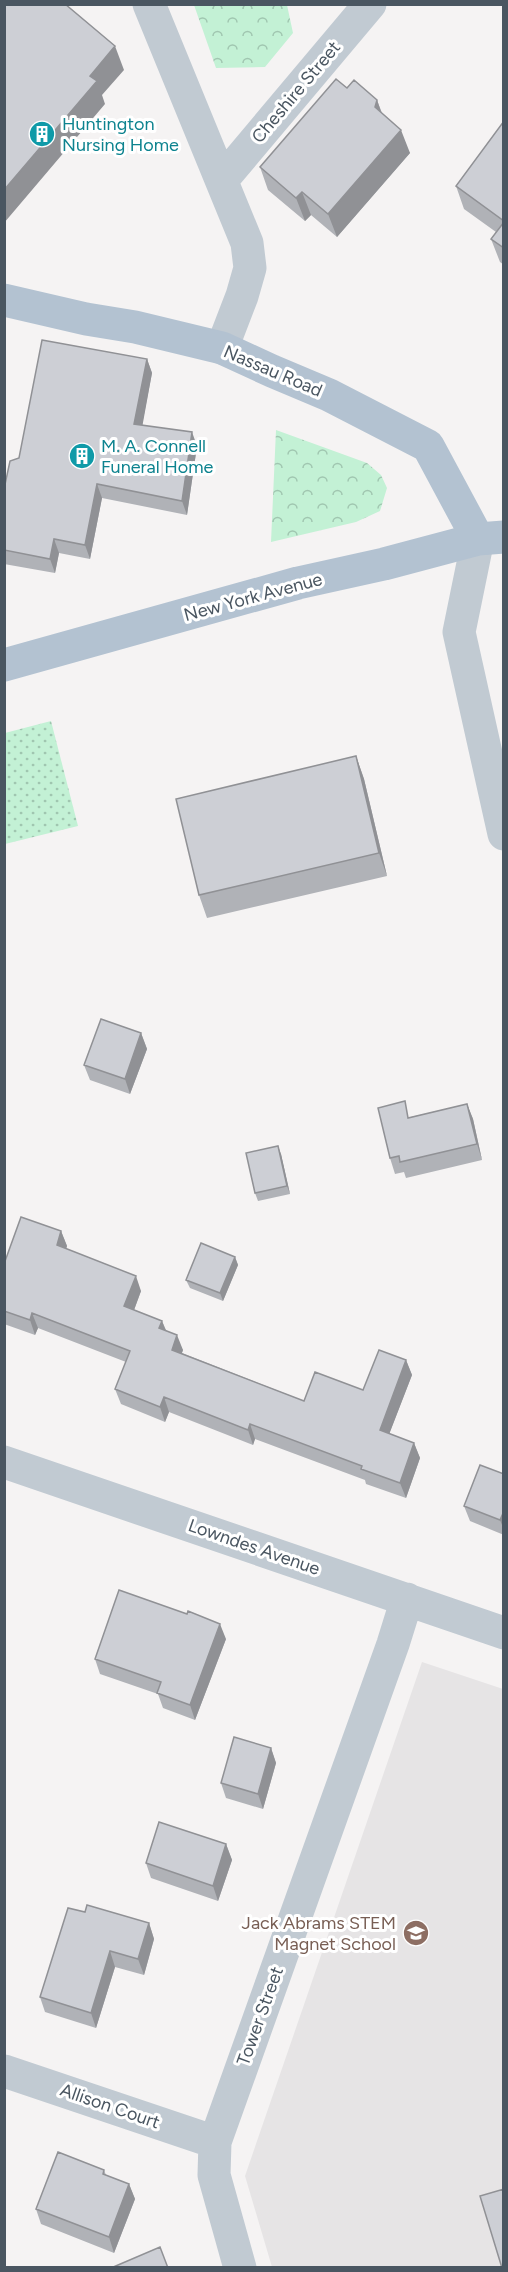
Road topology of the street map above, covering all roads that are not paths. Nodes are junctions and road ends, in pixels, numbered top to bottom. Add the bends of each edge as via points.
1 (149, 4) edge
2 (370, 4) edge
3 (222, 180) junction
4 (4, 300) edge
5 (222, 348) junction
6 (491, 538) edge
7 (4, 665) edge
8 (504, 834) edge
9 (4, 1462) edge
10 (407, 1599) junction
11 (504, 1632) edge
12 (4, 2071) edge
13 (215, 2142) junction
14 (240, 2268) edge

1 - 3 street
2 - 3 street, Cheshire Street
3 - 5 street via 247,243 250,268
4 - 5 main road, Nassau Road
5 - 6 main road, Nassau Road via 329,395 428,446
6 - 7 main road, New York Avenue via 291,585
6 - 8 street via 459,632
9 - 10 street, Lowndes Avenue
10 - 11 street, Lowndes Avenue
10 - 13 street, Tower Street
12 - 13 street, Allison Court
13 - 14 street, Tower Street via 214,2175

